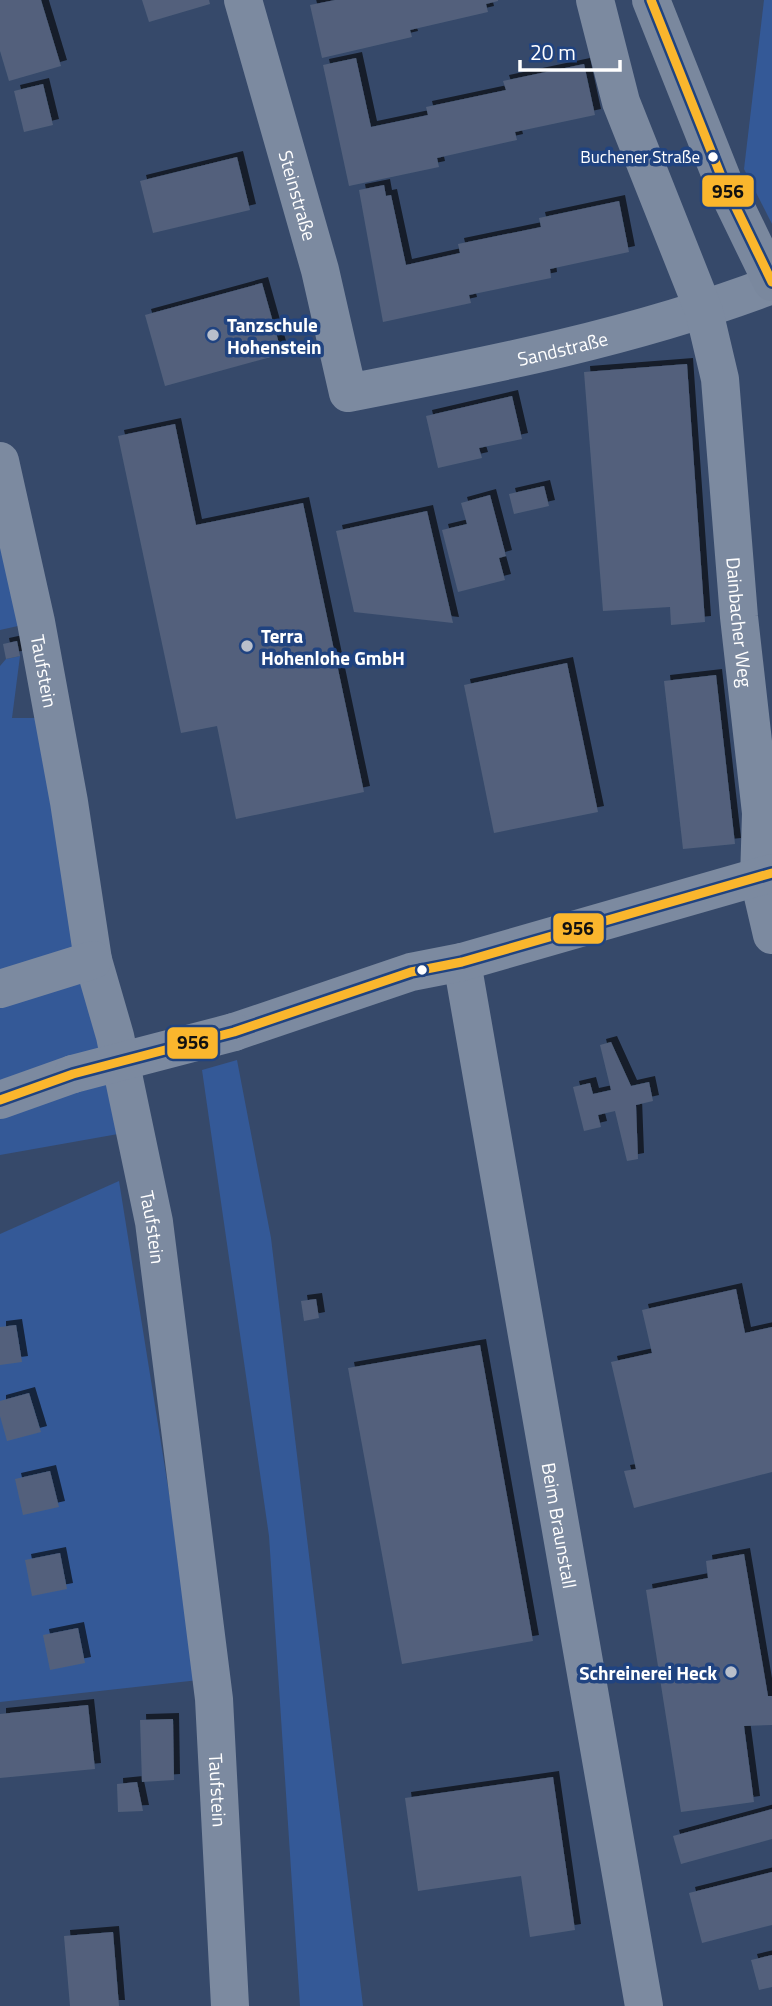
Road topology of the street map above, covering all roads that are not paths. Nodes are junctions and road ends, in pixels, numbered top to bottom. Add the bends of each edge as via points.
1 (243, 0) edge
2 (595, 0) edge
3 (651, 0) edge
4 (772, 284) edge
5 (704, 311) junction
6 (348, 393) joint
7 (0, 461) edge
8 (765, 876) edge
9 (772, 935) edge
10 (93, 960) junction
11 (462, 962) junction
12 (0, 989) edge
13 (0, 1100) edge
14 (230, 2006) edge
15 (644, 2006) edge

1 - 6 street, Steinstraße via 320,270
2 - 5 street via 621,102
3 - 4 main road via 723,181
4 - 5 street, Sandstraße
5 - 6 street, Sandstraße via 536,357
5 - 8 street, Dainbacher Weg via 720,379
7 - 10 street, Taufstein via 39,636
8 - 9 street, Dainbacher Weg
8 - 11 street
10 - 12 street
10 - 14 street, Taufstein via 115,1036 154,1222 214,1699
11 - 13 street, bridge via 411,972 234,1032 73,1074
11 - 15 street, Beim Braunstall

